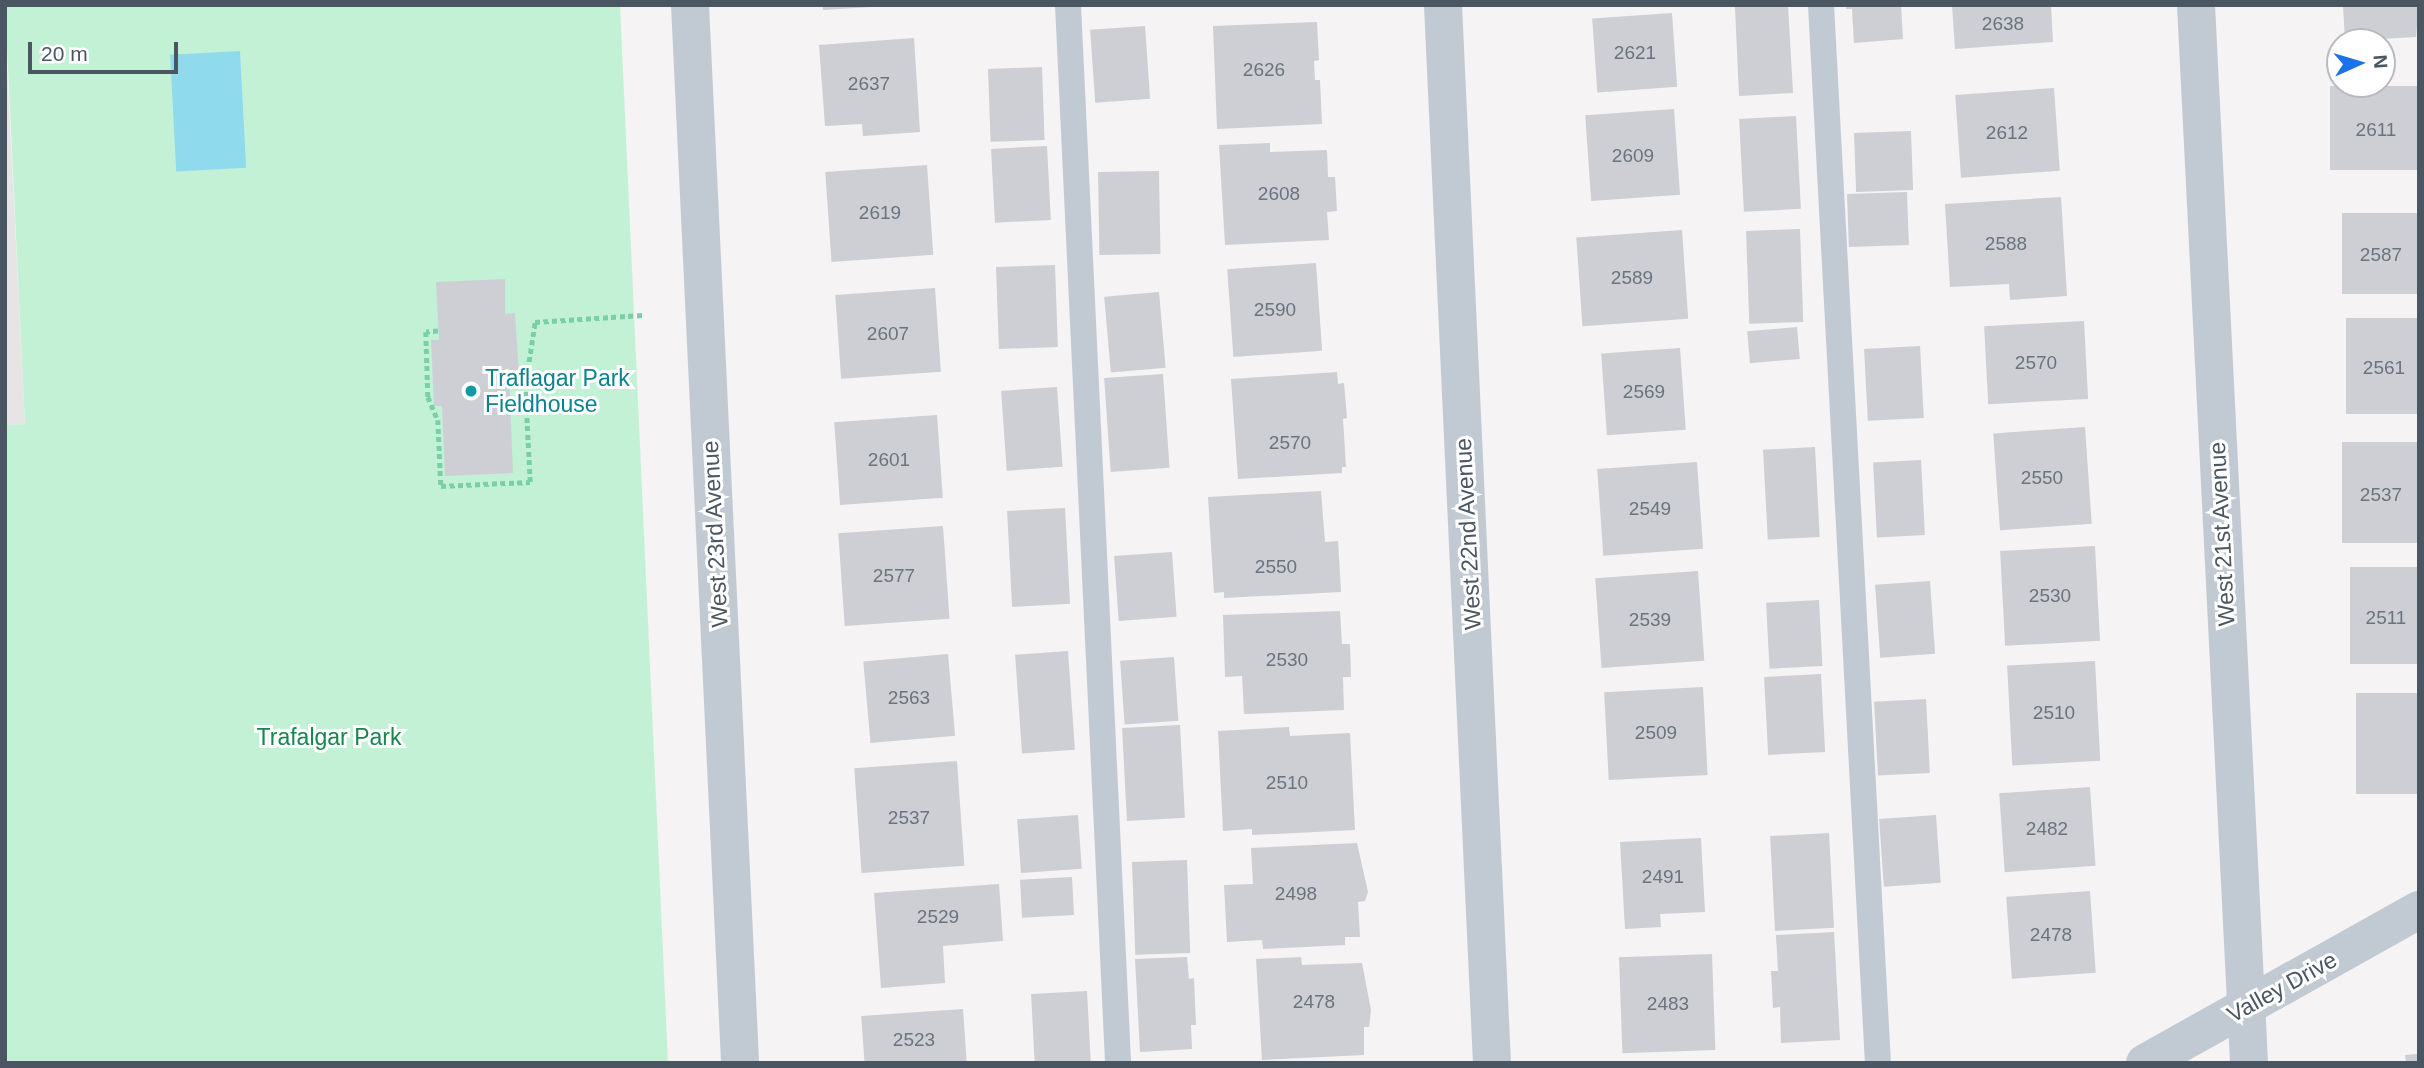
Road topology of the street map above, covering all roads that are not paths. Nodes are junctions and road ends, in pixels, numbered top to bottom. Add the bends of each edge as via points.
1 (690, 5) edge
2 (1068, 5) edge
3 (1443, 5) edge
4 (1821, 5) edge
5 (2196, 5) edge
6 (2419, 910) edge
7 (2246, 1007) junction
8 (740, 1063) edge
9 (1118, 1063) edge
10 (1492, 1063) edge
11 (1878, 1063) edge
12 (2146, 1063) edge
13 (2249, 1063) edge

1 - 8 street, West 23rd Avenue
2 - 9 lane
3 - 10 street, West 22nd Avenue
4 - 11 lane
5 - 7 street, West 21st Avenue
6 - 7 street, Valley Drive
7 - 12 street, Valley Drive
7 - 13 street, West 21st Avenue

